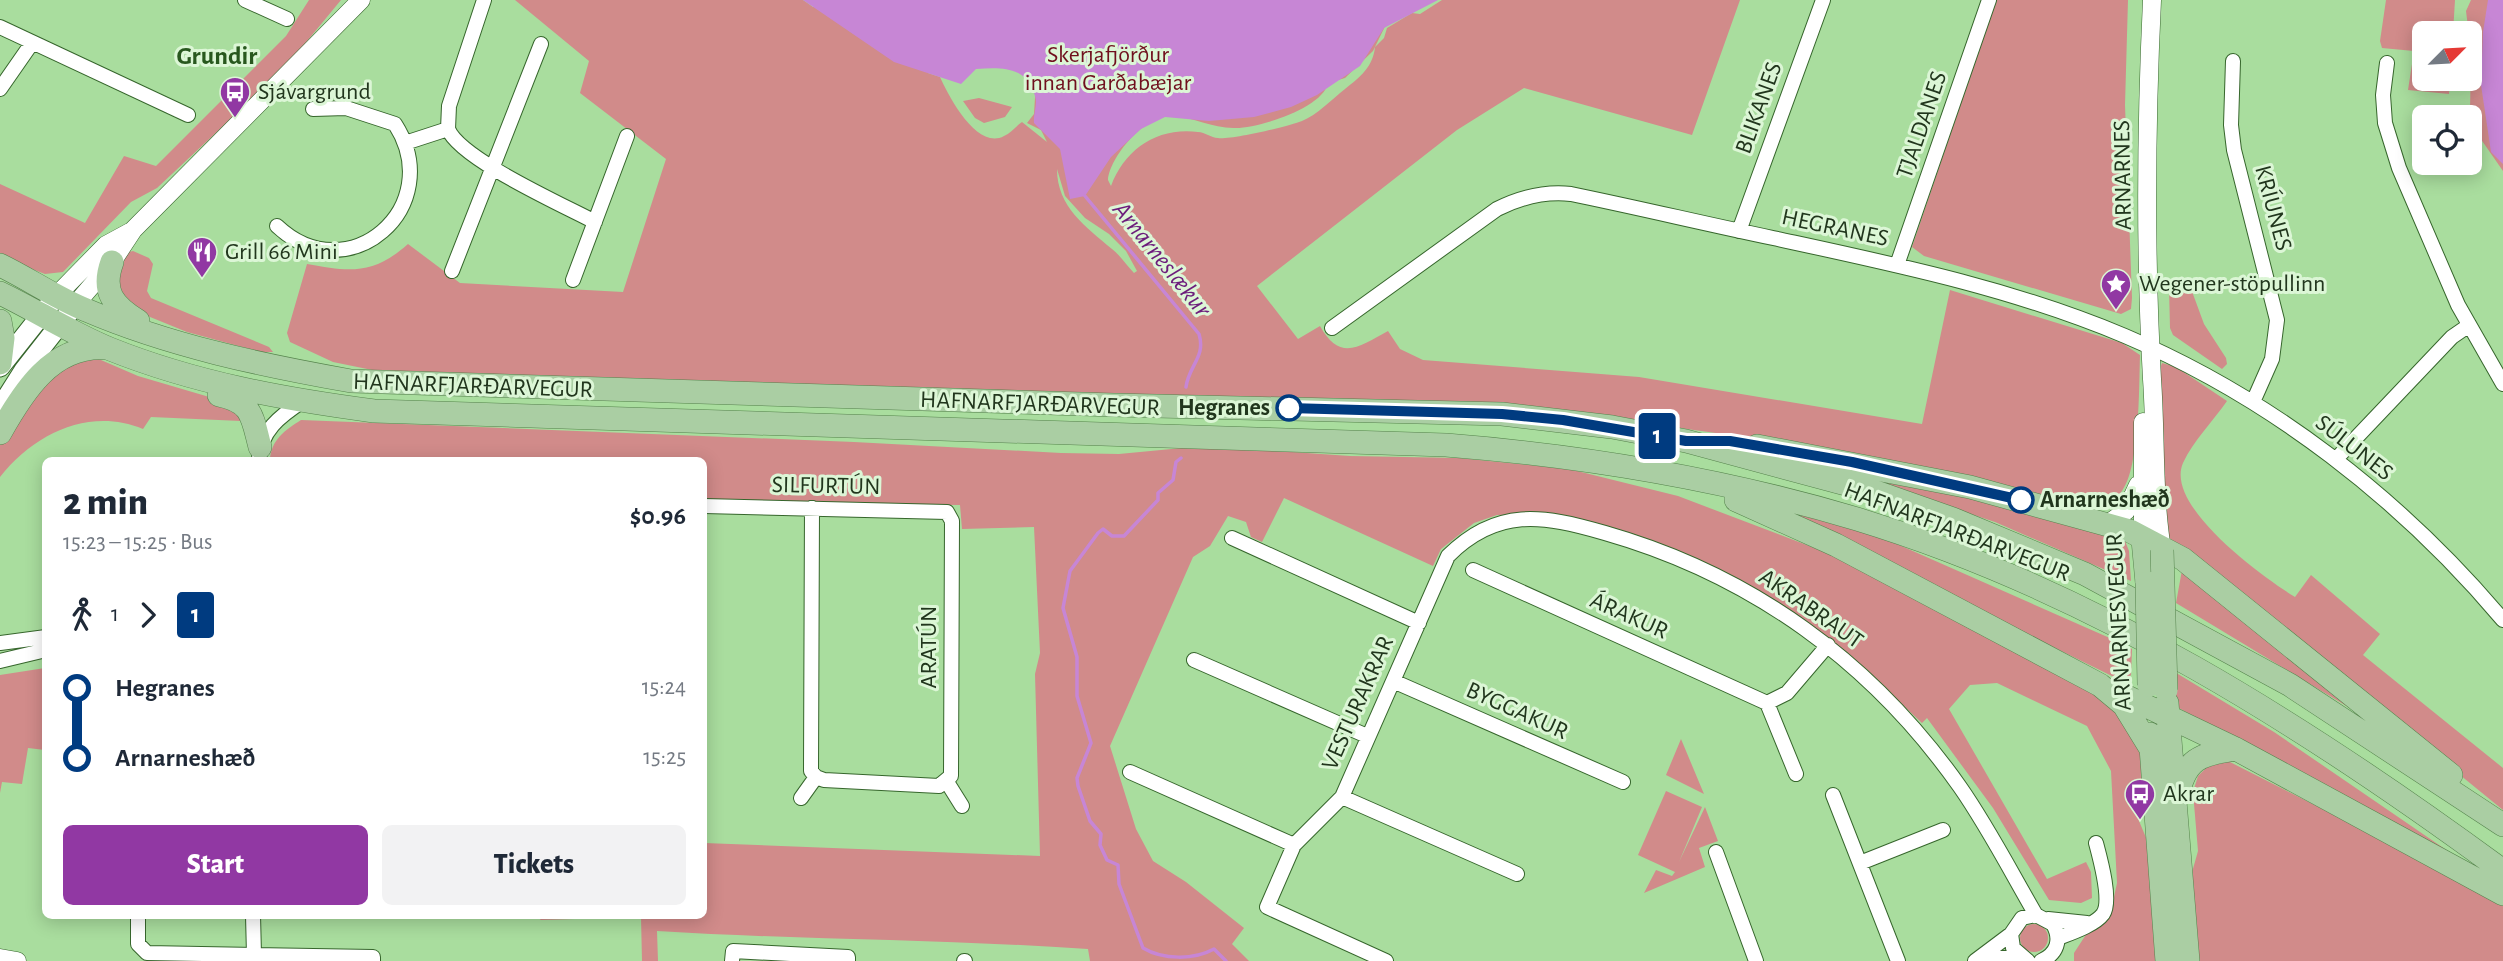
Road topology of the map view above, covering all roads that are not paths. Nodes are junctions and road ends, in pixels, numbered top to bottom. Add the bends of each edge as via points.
1 (245, 0) edge
2 (484, 0) edge
3 (1823, 0) edge
4 (1989, 0) edge
5 (2152, 0) edge
6 (357, 2) edge
7 (287, 19) dead end
8 (0, 27) edge
9 (32, 43) junction
10 (541, 44) dead end
11 (2233, 61) dead end
12 (2387, 63) dead end
13 (0, 89) edge
14 (313, 109) dead end
15 (188, 115) dead end
16 (448, 129) junction
17 (627, 136) dead end
18 (405, 143) junction
19 (493, 166) junction
20 (595, 222) junction
21 (277, 226) dead end
22 (133, 230) junction
23 (1739, 231) junction
24 (112, 262) junction
25 (0, 265) edge
26 (1897, 265) junction
27 (452, 271) dead end
28 (573, 280) dead end
29 (0, 293) edge
30 (66, 300) junction
31 (50, 319) junction
32 (0, 321) edge
33 (2468, 326) junction
34 (1332, 328) dead end
35 (161, 337) junction
36 (107, 348) junction
37 (2150, 349) junction
38 (0, 365) edge
39 (154, 365) junction
40 (2503, 384) edge
41 (303, 401) junction
42 (2253, 402) junction
43 (0, 408) edge
44 (0, 433) edge
45 (1686, 441) junction
46 (260, 454) edge
47 (2336, 459) junction
48 (1677, 476) junction
49 (2141, 479) junction
50 (707, 506) edge
51 (812, 508) junction
52 (947, 512) joint
53 (1494, 523) joint
54 (2109, 523) junction
55 (1232, 538) dead end
56 (2152, 545) junction
57 (1473, 570) dead end
58 (2503, 620) edge
59 (1419, 623) junction
60 (42, 638) edge
61 (0, 643) edge
62 (1828, 645) junction
63 (42, 651) edge
64 (1194, 660) dead end
65 (0, 661) edge
66 (1393, 681) junction
67 (2100, 685) junction
68 (2158, 699) junction
69 (1767, 703) junction
70 (1367, 736) junction
71 (2151, 749) junction
72 (2236, 749) junction
73 (1130, 772) dead end
74 (1796, 775) dead end
75 (816, 777) junction
76 (947, 782) junction
77 (1623, 782) dead end
78 (1833, 795) dead end
79 (1342, 797) junction
80 (801, 799) dead end
81 (962, 806) dead end
82 (2174, 815) junction
83 (2503, 823) edge
84 (1943, 830) dead end
85 (2096, 843) dead end
86 (1294, 845) junction
87 (1716, 852) dead end
88 (1860, 863) junction
89 (2503, 871) edge
90 (1517, 874) dead end
91 (2012, 874) junction
92 (2503, 894) edge
93 (2042, 917) junction
94 (138, 919) edge
95 (253, 919) edge
96 (2087, 923) junction
97 (2014, 928) junction
98 (2058, 938) junction
99 (254, 955) junction
100 (0, 958) edge
101 (340, 959) edge
102 (2048, 959) edge
103 (1978, 960) edge
104 (2025, 960) edge
105 (17, 961) edge
106 (373, 961) edge
107 (732, 961) edge
108 (848, 961) edge
109 (1386, 961) edge
110 (1756, 961) edge
111 (1898, 961) edge
112 (2167, 961) edge
113 (2188, 961) edge

1 - 7 street
2 - 16 street via 449,106
3 - 23 street, BLIKANES
4 - 26 street, TJALDANES
5 - 37 street, ARNARNES via 2146,134
6 - 22 street
8 - 9 street
9 - 13 street
9 - 15 street
10 - 19 street
11 - 42 street, KRÍUNES via 2235,150 2277,320 2272,359
12 - 33 street via 2383,94 2389,139
14 - 18 street via 335,107 386,120 395,124
16 - 18 street
16 - 19 street via 462,148
17 - 20 street
18 - 21 street via 411,168 409,191 400,214 387,229 360,244 327,250 305,245
19 - 20 street
19 - 27 street
20 - 28 street
22 - 24 street
22 - 30 street via 106,245
23 - 26 street, HEGRANES
23 - 34 street, HEGRANES via 1571,194 1533,195 1488,215
24 - 30 street
24 - 35 main road via 107,284 114,303
25 - 30 main road, HAFNARFJARÐARVEGUR
26 - 37 street, HEGRANES via 2043,305
29 - 31 main road, HAFNARFJARÐARVEGUR
30 - 31 main road
30 - 35 main road, HAFNARFJARÐARVEGUR
31 - 36 main road, HAFNARFJARÐARVEGUR
31 - 38 main road
31 - 43 main road
32 - 38 main road
33 - 40 street
33 - 47 street via 2452,337
35 - 45 main road, HAFNARFJARÐARVEGUR via 351,380 1502,414
36 - 39 main road, HAFNARFJARÐARVEGUR
36 - 44 main road via 79,350 47,369 27,388
37 - 42 street, SÚLUNES
37 - 49 street, ARNARNESVEGUR
37 - 56 street, ARNARNESVEGUR via 2157,518
39 - 41 main road, HAFNARFJARÐARVEGUR via 204,381
39 - 46 main road via 193,390 242,402 252,416
41 - 46 street via 273,423
41 - 48 main road, HAFNARFJARÐARVEGUR via 374,411 1434,444 1551,454
42 - 47 street, SÚLUNES
45 - 54 main road via 1730,441 1852,462
45 - 83 main road, HAFNARFJARÐARVEGUR via 1879,493 2085,574 2290,685
47 - 58 street, SÚLUNES via 2438,548
48 - 67 main road via 1836,545
48 - 89 main road, HAFNARFJARÐARVEGUR via 1857,519 2067,601 2269,711
49 - 54 street via 2126,511
49 - 56 street, ARNARNESVEGUR
50 - 51 street, SILFURTÚN
51 - 52 street, SILFURTÚN
51 - 75 street via 811,767
52 - 76 street, ARATÚN via 952,521 952,562 951,776
53 - 59 street, VESTURAKRAR via 1470,535 1448,556
53 - 62 street, AKRABRAUT via 1538,520 1592,530 1670,554 1763,600
54 - 56 main road
55 - 59 street
56 - 68 main road, ARNARNESVEGUR, bridge
56 - 68 main road, ARNARNESVEGUR, bridge via 2147,583
56 - 83 main road via 2183,559 2480,799
57 - 69 street, ÁRAKUR
59 - 66 street, VESTURAKRAR
60 - 61 street
62 - 69 street via 1787,693
62 - 91 street, AKRABRAUT via 1868,678 1918,732 1968,798
63 - 65 street
64 - 70 street
66 - 70 street, VESTURAKRAR
66 - 77 street, BYGGAKUR
67 - 68 main road
67 - 71 main road via 2124,705
68 - 71 main road, ARNARNESVEGUR
68 - 72 main road
68 - 82 main road, ARNARNESVEGUR
69 - 74 street
70 - 79 street, VESTURAKRAR
71 - 112 main road, ARNARNESVEGUR
72 - 82 main road via 2209,753 2190,764 2180,781
72 - 92 main road
73 - 86 street
75 - 76 street via 939,786
75 - 80 street
76 - 81 street
78 - 88 street
79 - 86 street, VESTURAKRAR
79 - 90 street
82 - 113 main road, ARNARNESVEGUR
84 - 88 street
85 - 96 street via 2106,907 2102,915
86 - 109 street, VESTURAKRAR via 1267,907
87 - 110 street
88 - 111 street
91 - 93 street, AKRABRAUT
91 - 97 street, AKRABRAUT via 2018,902
93 - 96 street
93 - 97 street
93 - 98 street, AKRABRAUT
94 - 99 street via 142,951
95 - 99 street
96 - 98 street
97 - 103 street
97 - 104 street via 2013,948
98 - 102 street
99 - 101 street
100 - 105 street
101 - 106 street via 373,957
103 - 104 street
107 - 108 street via 733,951 848,957

